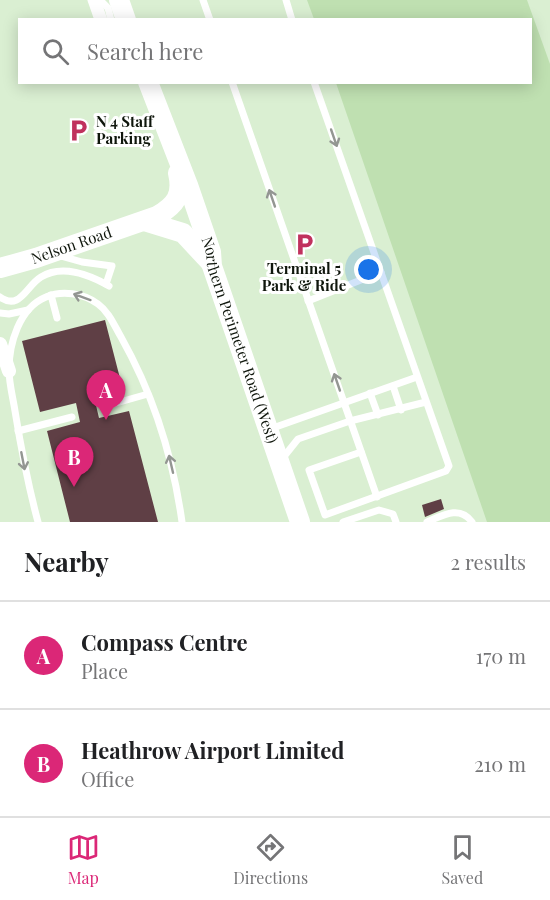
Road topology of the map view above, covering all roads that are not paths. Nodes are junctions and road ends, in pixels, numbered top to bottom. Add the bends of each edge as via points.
1 (91, 0) edge
2 (99, 0) edge
3 (119, 0) edge
4 (203, 0) edge
5 (286, 0) edge
6 (97, 18) edge
7 (104, 18) edge
8 (110, 18) edge
9 (125, 18) edge
10 (209, 18) edge
11 (291, 18) edge
12 (149, 84) edge
13 (233, 84) edge
14 (315, 84) edge
15 (177, 161) junction
16 (144, 221) junction
17 (51, 253) junction
18 (212, 266) junction
19 (2, 270) edge
20 (381, 272) junction
21 (51, 295) junction
22 (0, 297) edge
23 (308, 301) junction
24 (28, 310) junction
25 (0, 313) edge
26 (57, 318) dead end
27 (0, 344) edge
28 (9, 371) junction
29 (417, 377) junction
30 (393, 386) junction
31 (370, 393) junction
32 (148, 394) junction
33 (426, 402) junction
34 (109, 405) dead end
35 (345, 405) junction
36 (401, 410) junction
37 (378, 415) junction
38 (72, 417) dead end
39 (350, 421) junction
40 (268, 430) junction
41 (18, 431) junction
42 (361, 452) junction
43 (280, 464) junction
44 (377, 497) junction
45 (38, 522) edge
46 (182, 522) edge
47 (300, 522) edge
48 (343, 522) edge
49 (396, 522) edge
50 (427, 522) edge
51 (472, 522) edge

1 - 6 lane
2 - 7 lane
2 - 8 lane via 108,8
3 - 9 street
4 - 10 lane
5 - 11 lane
12 - 15 street
23 -> 13 lane
14 -> 20 lane
15 - 16 street, Nelson Road via 181,190 178,198 168,210
15 - 18 street, Northern Perimeter Road (West) via 211,252
16 - 17 street, Nelson Road
16 - 18 street via 183,233
17 - 19 street, Nelson Road
17 - 22 lane via 112,266 107,285 78,273 59,271 39,278 16,301
18 - 40 street, Northern Perimeter Road (West)
20 - 23 lane
20 - 29 lane
21 - 24 lane
21 - 26 lane
32 -> 21 lane via 106,312 83,296
35 -> 23 lane
24 - 25 lane
24 - 28 lane via 14,338
27 - 28 street
28 - 41 lane
29 - 30 lane
29 - 33 lane
30 - 31 lane
30 - 36 lane
31 - 35 lane
31 - 37 lane
32 - 34 lane
46 -> 32 lane via 171,462
33 - 36 lane
33 - 44 lane via 449,466 446,471
35 - 39 lane
35 - 40 lane
36 - 37 lane
37 - 39 lane
38 - 41 lane
39 - 42 lane
39 - 43 lane via 297,439
40 - 43 street, Northern Perimeter Road (West)
41 -> 45 lane
42 - 44 lane
42 - 44 lane via 309,470 325,515
43 - 47 street, Northern Perimeter Road (West)
48 - 49 lane via 386,510
50 - 51 lane via 460,512

